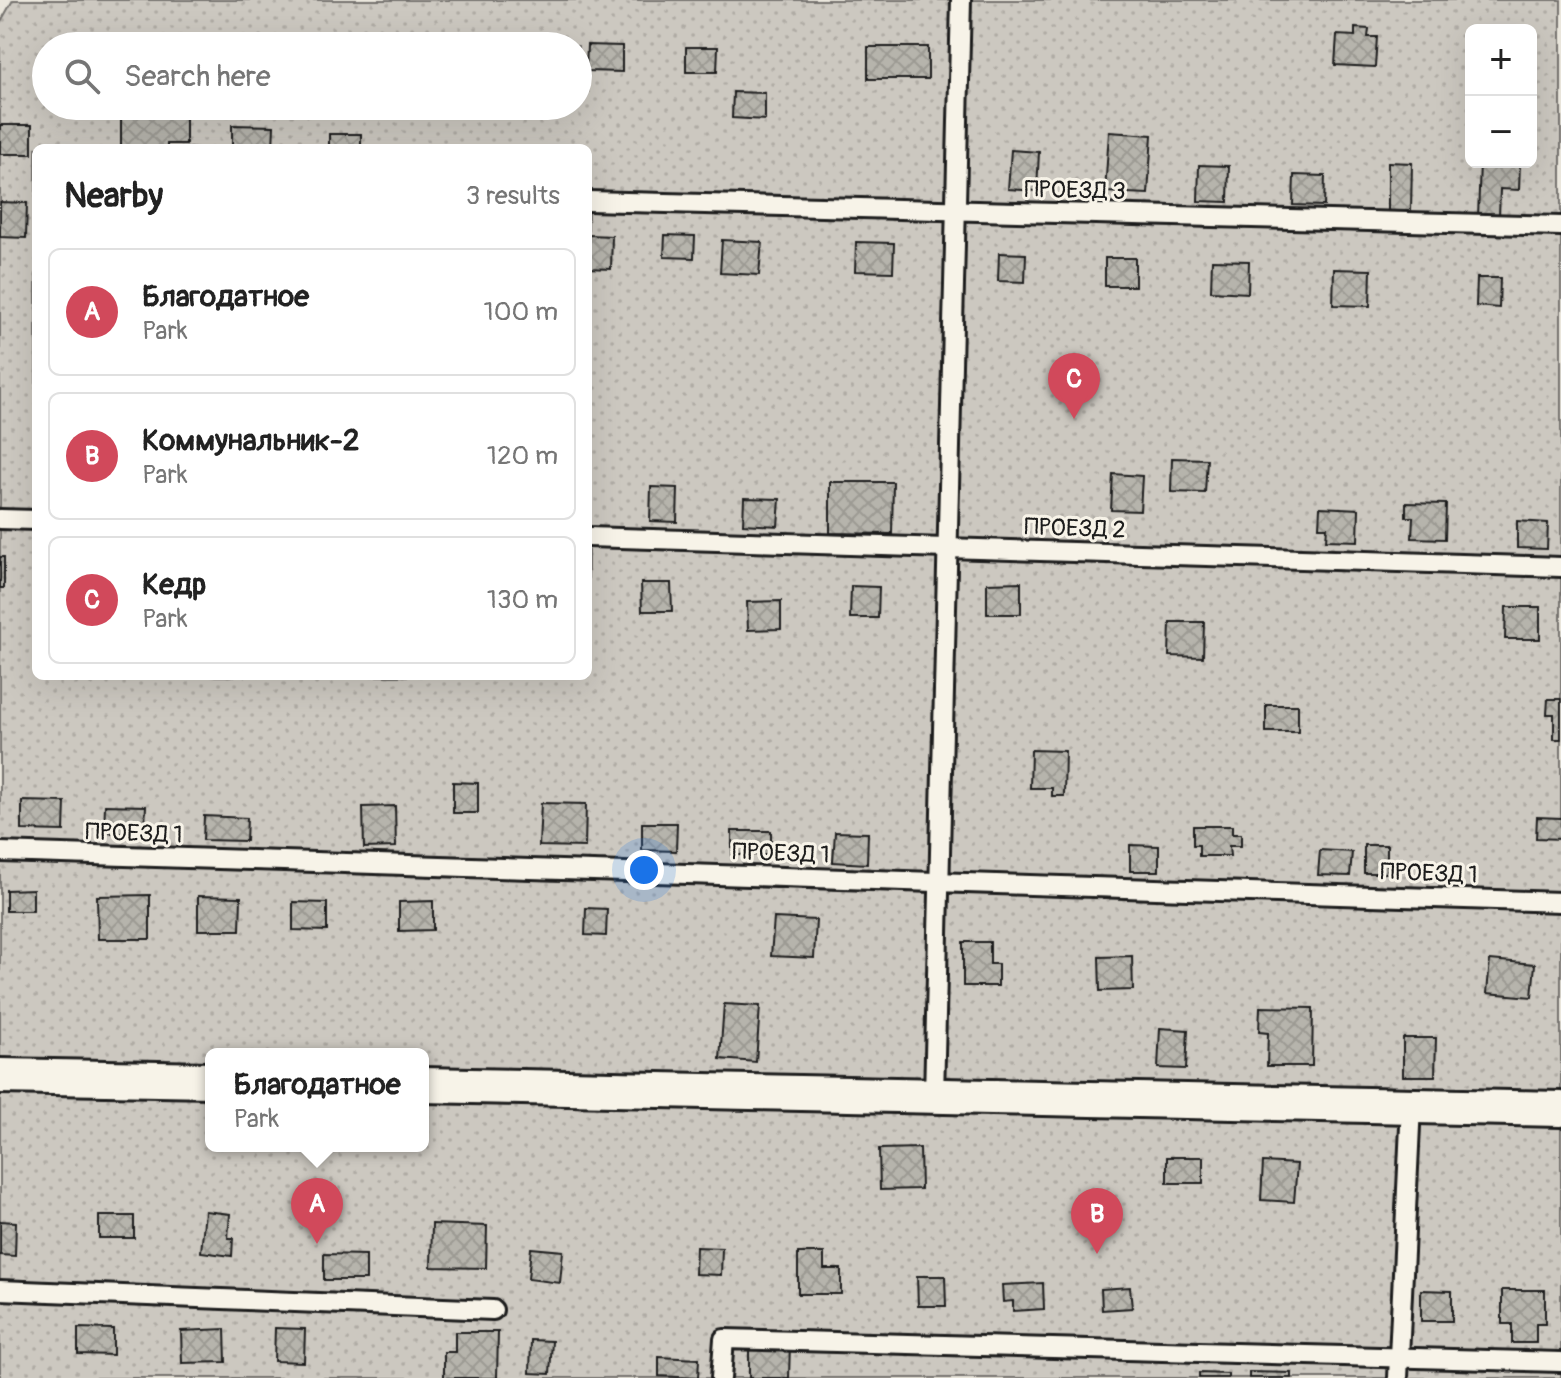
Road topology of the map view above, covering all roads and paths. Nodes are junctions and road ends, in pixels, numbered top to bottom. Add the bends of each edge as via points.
1 (961, 0) edge
2 (592, 201) edge
3 (956, 211) junction
4 (1561, 226) edge
5 (0, 519) edge
6 (32, 520) edge
7 (592, 537) edge
8 (948, 548) junction
9 (1561, 567) edge
10 (0, 852) edge
11 (939, 882) junction
12 (1561, 902) edge
13 (0, 1076) edge
14 (205, 1080) edge
15 (429, 1085) edge
16 (934, 1096) junction
17 (1411, 1105) junction
18 (1561, 1109) edge
19 (0, 1290) edge
20 (493, 1310) dead end
21 (1399, 1357) junction
22 (1561, 1362) edge
23 (721, 1378) edge
24 (1398, 1378) edge

1 - 3 lane
2 - 3 lane, ПРОЕЗД 3
3 - 4 lane, ПРОЕЗД 3
3 - 8 lane
5 - 6 lane
7 - 8 lane, ПРОЕЗД 2
8 - 9 lane, ПРОЕЗД 2
8 - 11 lane
10 - 11 lane, ПРОЕЗД 1
11 - 12 lane, ПРОЕЗД 1
11 - 16 lane
13 - 14 street
15 - 16 street
16 - 17 street
17 - 18 street
17 - 21 lane
19 - 20 lane
21 - 22 lane
21 - 23 lane via 724,1339
21 - 24 lane

